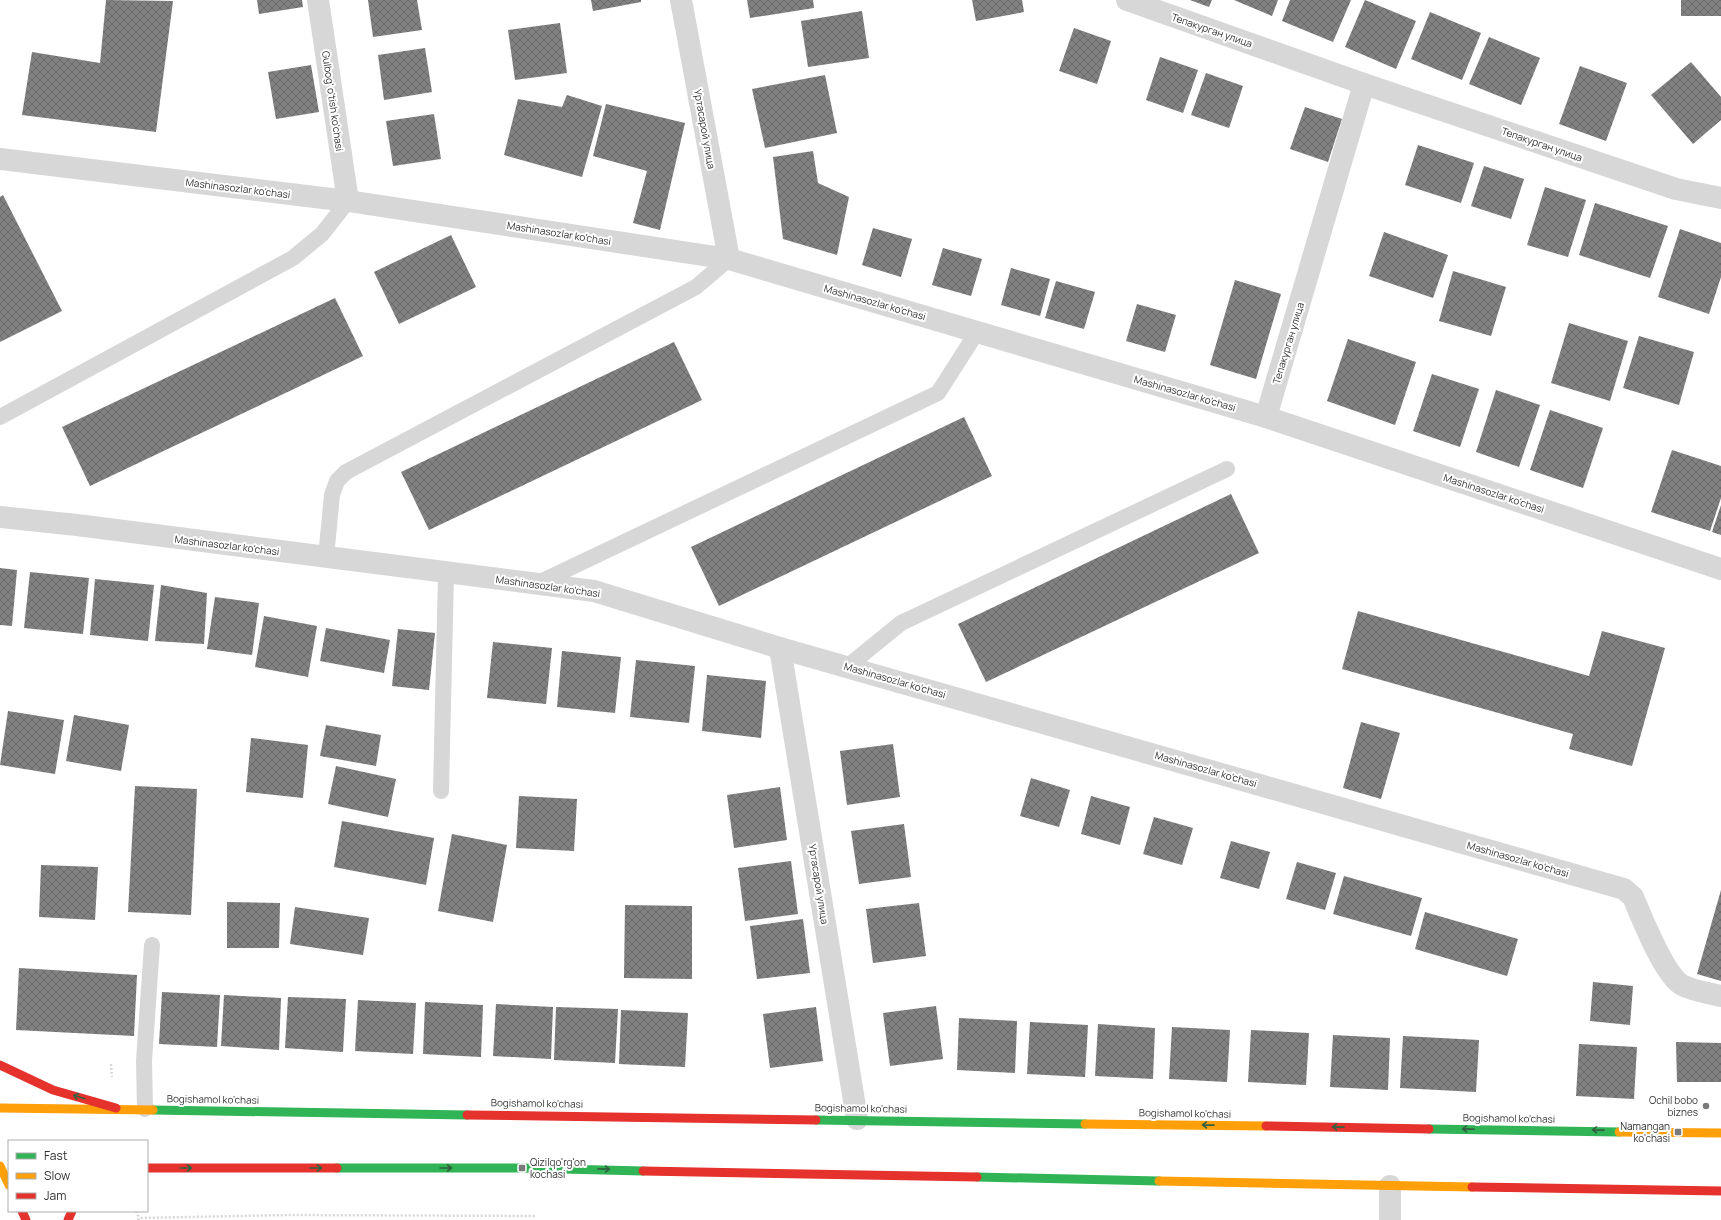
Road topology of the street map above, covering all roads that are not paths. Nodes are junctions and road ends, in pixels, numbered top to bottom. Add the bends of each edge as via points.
1 (318, 0) edge
2 (681, 0) edge
3 (1127, 0) edge
4 (1364, 84) junction
5 (0, 159) edge
6 (1721, 198) edge
7 (348, 201) junction
8 (728, 259) junction
9 (977, 332) junction
10 (0, 417) edge
11 (1266, 417) junction
12 (1227, 469) dead end
13 (0, 518) edge
14 (326, 558) junction
15 (1721, 569) edge
16 (446, 573) junction
17 (536, 584) junction
18 (780, 648) junction
19 (848, 667) junction
20 (441, 791) dead end
21 (152, 946) dead end
22 (1721, 996) edge
23 (0, 1065) edge
24 (0, 1108) edge
25 (116, 1108) junction
26 (144, 1109) junction
27 (857, 1119) junction
28 (1721, 1132) edge
29 (0, 1166) edge
30 (148, 1168) edge
31 (8, 1182) edge
32 (1390, 1186) junction
33 (1721, 1191) edge
34 (1390, 1220) edge

1 - 7 street, Gulbog' o'tish ko'chasi
2 - 8 street, Уртасарой улица
3 - 4 street, Тепакурган улица
4 - 6 street, Тепакурган улица via 1676,189
4 - 11 street, Тепакурган улица
5 - 7 street, Mashinasozlar ko'chasi
7 - 8 street, Mashinasozlar ko'chasi
7 - 10 lane via 322,234 293,258
8 - 9 street, Mashinasozlar ko'chasi
8 - 14 lane via 696,287 346,472 337,481 332,495
9 - 11 street, Mashinasozlar ko'chasi
9 - 17 lane via 938,393
11 - 15 street, Mashinasozlar ko'chasi
12 - 19 lane via 901,623
13 - 14 street, Mashinasozlar ko'chasi
14 - 16 street, Mashinasozlar ko'chasi
16 - 17 street, Mashinasozlar ko'chasi
16 - 20 lane
17 - 18 street, Mashinasozlar ko'chasi via 594,591
18 - 19 street, Mashinasozlar ko'chasi
18 - 27 street, Уртасарой улица
19 - 22 street, Mashinasozlar ko'chasi via 1624,889 1632,897 1674,978 1683,985
21 - 26 lane via 144,1061
25 -> 23 main road via 53,1090
24 - 25 main road, Bogishamol ko'chasi
25 - 26 main road, Bogishamol ko'chasi
26 - 27 main road, Bogishamol ko'chasi
28 -> 27 main road, Bogishamol ko'chasi
29 - 31 main road
30 -> 32 main road via 522,1168
32 - 33 main road
32 - 34 street

